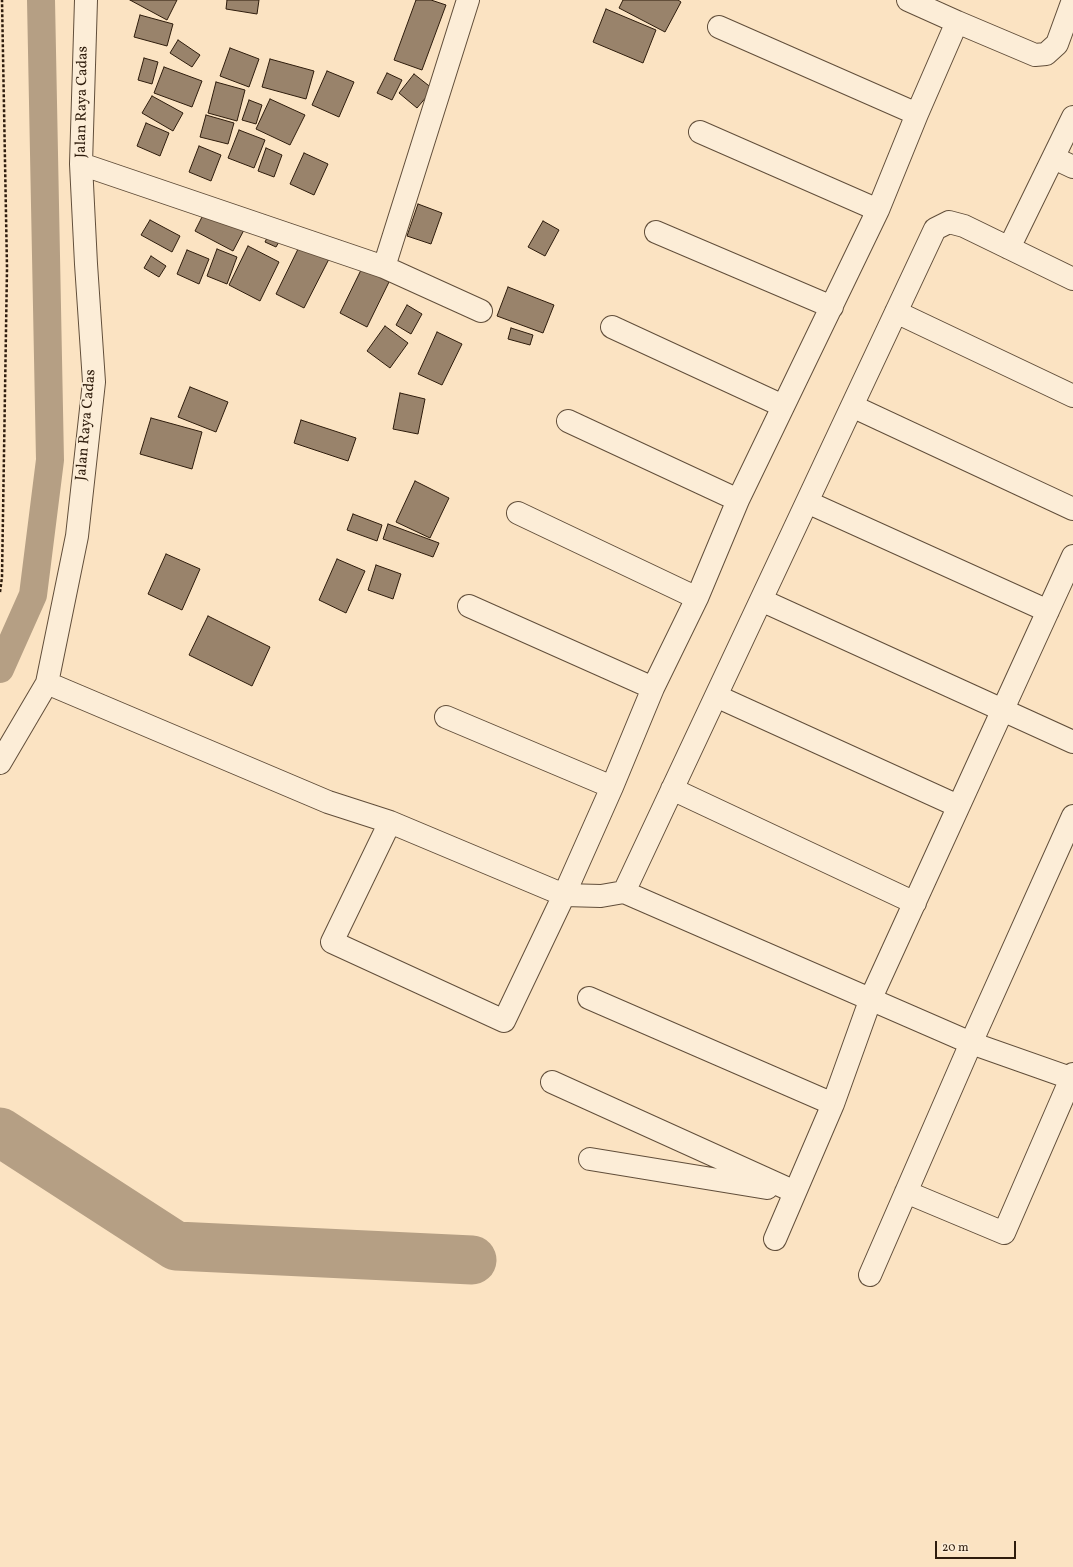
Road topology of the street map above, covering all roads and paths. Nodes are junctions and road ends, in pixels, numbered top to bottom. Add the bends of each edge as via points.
1 (2, 0) edge
2 (86, 0) edge
3 (468, 0) edge
4 (908, 0) edge
5 (1073, 0) edge
6 (957, 22) junction
7 (719, 27) dead end
8 (917, 114) junction
9 (1073, 117) edge
10 (700, 132) dead end
11 (1054, 158) junction
12 (81, 164) junction
13 (1073, 167) edge
14 (878, 210) junction
15 (656, 232) dead end
16 (1009, 248) junction
17 (384, 267) junction
18 (1073, 279) edge
19 (832, 307) junction
20 (481, 312) dead end
21 (896, 312) junction
22 (612, 327) dead end
23 (1073, 396) edge
24 (783, 406) junction
25 (852, 406) junction
26 (568, 421) dead end
27 (738, 500) junction
28 (807, 502) junction
29 (1073, 509) edge
30 (518, 513) dead end
31 (1073, 556) edge
32 (0, 592) edge
33 (697, 598) junction
34 (761, 600) junction
35 (469, 606) dead end
36 (1048, 611) junction
37 (47, 682) junction
38 (652, 688) junction
39 (716, 696) junction
40 (1002, 710) junction
41 (446, 717) dead end
42 (1073, 742) edge
43 (0, 763) edge
44 (612, 787) junction
45 (672, 789) junction
46 (958, 806) junction
47 (1073, 816) edge
48 (390, 822) junction
49 (624, 892) junction
50 (564, 895) junction
51 (915, 903) junction
52 (589, 998) dead end
53 (871, 998) junction
54 (971, 1043) junction
55 (1072, 1077) edge
56 (552, 1082) dead end
57 (833, 1104) junction
58 (590, 1159) dead end
59 (795, 1192) junction
60 (906, 1192) junction
61 (775, 1239) dead end
62 (870, 1275) dead end

1 - 32 path via 7,268
2 - 12 street, Jalan Raya Cadas
3 - 17 street
4 - 6 street
5 - 6 street via 1057,44 1046,54 1035,55
6 - 8 street
7 - 8 street
8 - 14 street
9 - 11 street
10 - 14 street
11 - 13 street
11 - 16 street
12 - 17 street
12 - 37 street, Jalan Raya Cadas via 94,382 77,536
14 - 19 street
15 - 19 street
16 - 18 street
16 - 21 street via 964,226 949,222 935,229
17 - 20 street
19 - 24 street
21 - 23 street
21 - 25 street
22 - 24 street
24 - 27 street
25 - 28 street
25 - 29 street
26 - 27 street
27 - 33 street
28 - 34 street
28 - 36 street
30 - 33 street
31 - 36 street
33 - 38 street
34 - 39 street
34 - 40 street
35 - 38 street
36 - 40 street
37 - 43 street, Jalan Raya Cadas
37 - 48 street via 328,802
38 - 44 street
39 - 45 street
39 - 46 street
40 - 42 street
40 - 46 street
41 - 44 street
44 - 50 street
45 - 49 street
45 - 51 street
46 - 51 street
47 - 54 street
48 - 50 street
48 - 50 street via 332,942 504,1021
49 - 50 street via 601,896
49 - 53 street
51 - 53 street
52 - 57 street
53 - 54 street
53 - 57 street
54 - 55 street
54 - 60 street
55 - 60 street via 1004,1233
56 - 59 street
57 - 59 street
58 - 59 street
59 - 61 street
60 - 62 street

